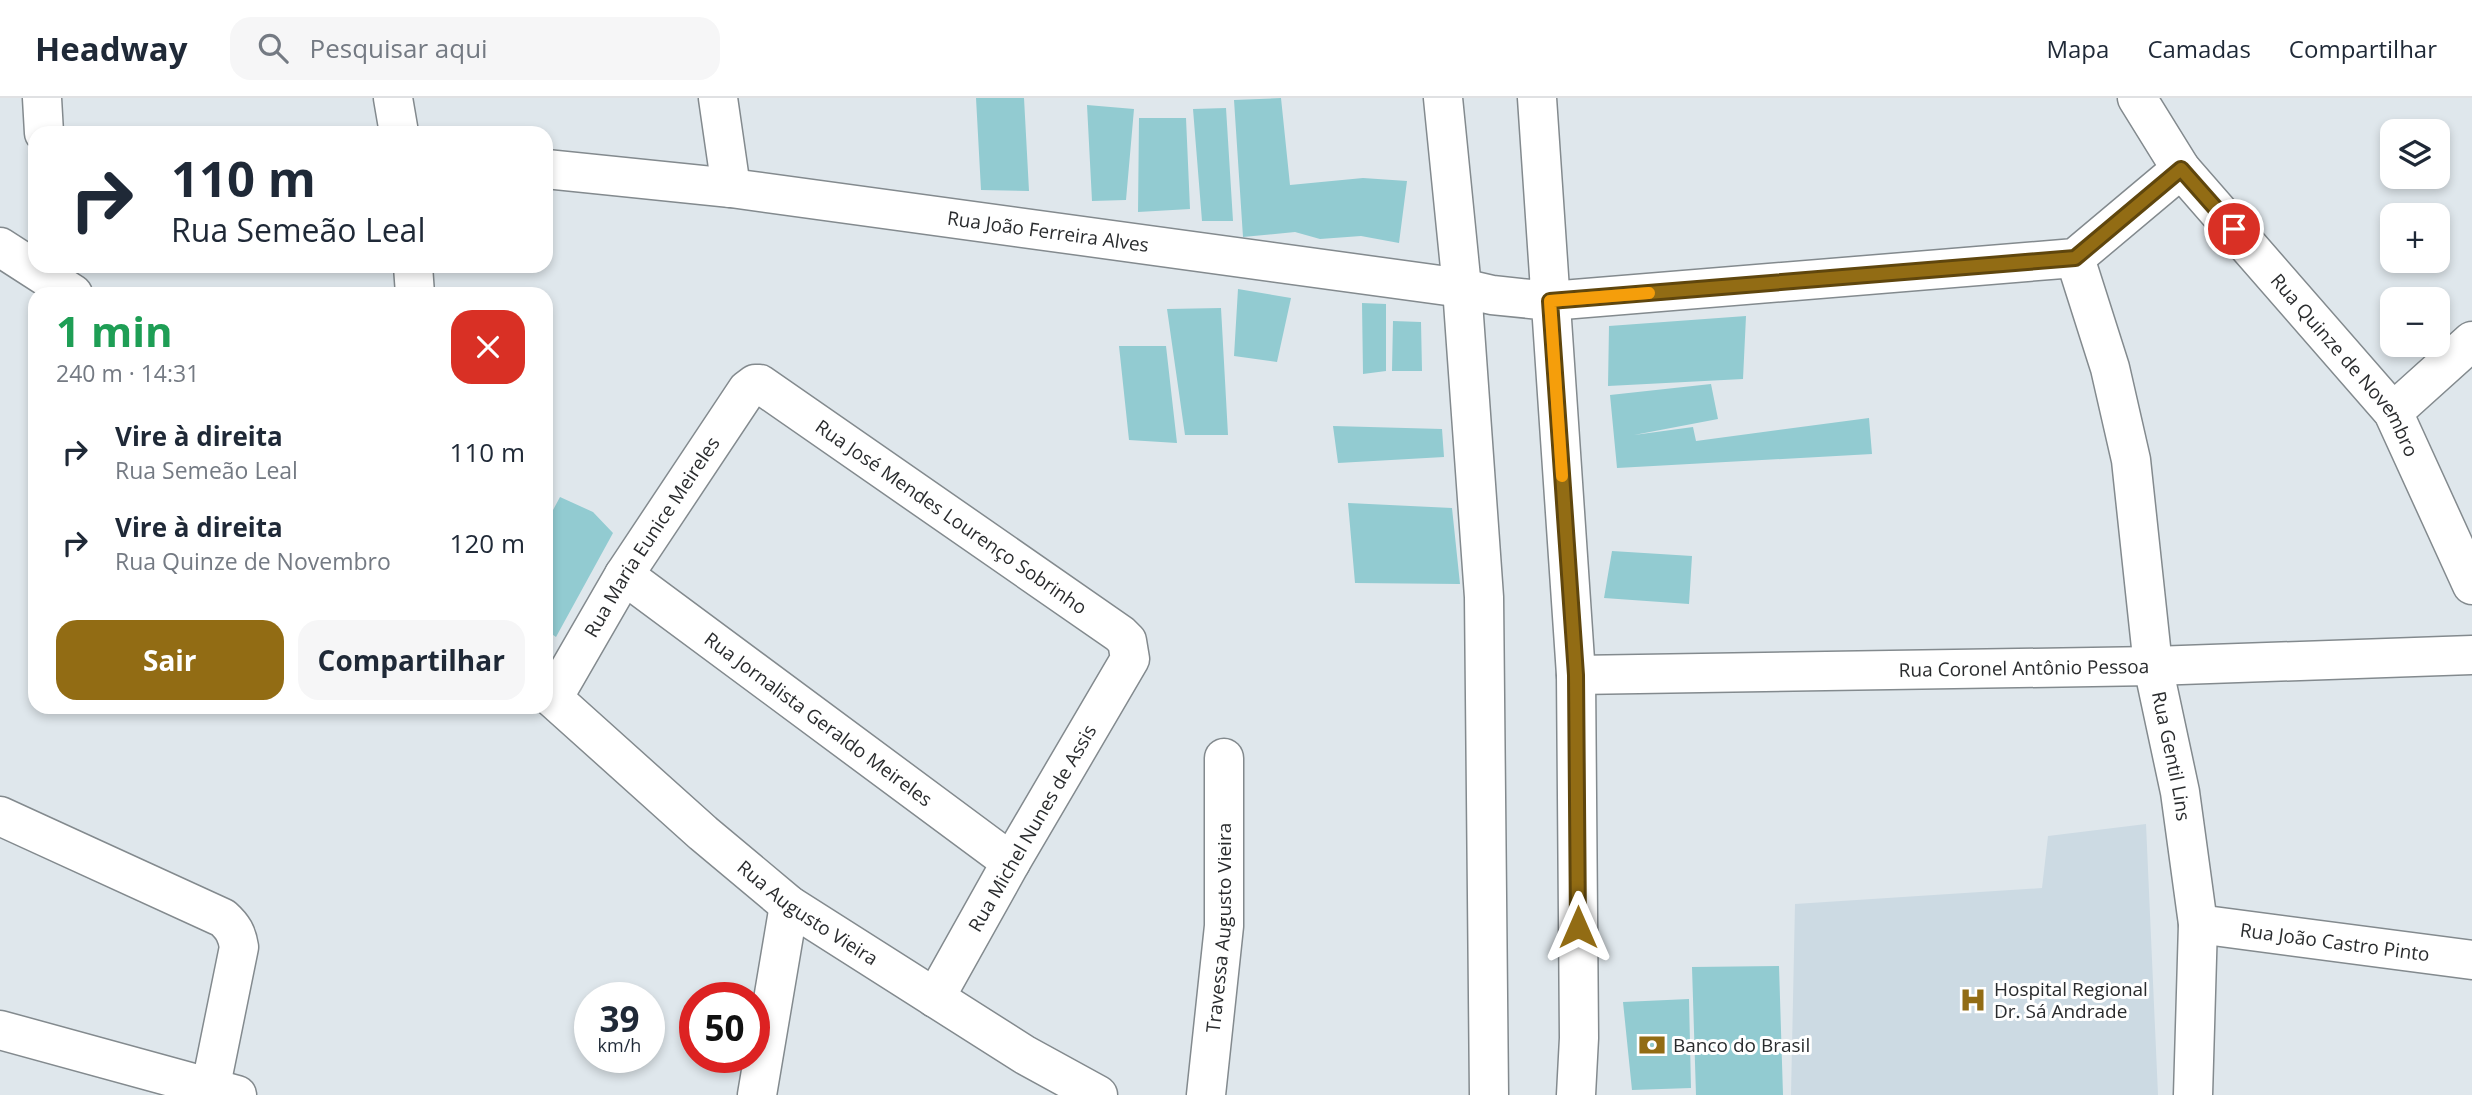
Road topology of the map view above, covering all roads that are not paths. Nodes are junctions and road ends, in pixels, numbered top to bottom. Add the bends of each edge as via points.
1 (42, 98) edge
2 (393, 98) edge
3 (718, 98) edge
4 (1443, 98) edge
5 (1537, 98) edge
6 (2137, 98) edge
7 (44, 126) edge
8 (398, 126) edge
9 (2181, 169) junction
10 (553, 170) edge
11 (731, 188) junction
12 (0, 247) edge
13 (2075, 258) junction
14 (28, 263) edge
15 (1462, 288) junction
16 (1550, 301) junction
17 (2472, 341) edge
18 (760, 384) joint
19 (2393, 412) junction
20 (624, 575) junction
21 (2472, 584) edge
22 (2472, 655) edge
23 (1130, 659) joint
24 (2153, 666) junction
25 (1576, 675) junction
26 (553, 689) edge
27 (553, 699) edge
28 (1224, 758) dead end
29 (0, 816) edge
30 (1011, 862) junction
31 (789, 905) junction
32 (2198, 924) junction
33 (2472, 960) edge
34 (935, 998) junction
35 (0, 1030) edge
36 (218, 1093) edge
37 (757, 1095) edge
38 (1098, 1095) edge
39 (1206, 1095) edge
40 (1489, 1095) edge
41 (1576, 1095) edge
42 (2193, 1095) edge

1 - 7 street
2 - 8 street
3 - 11 street
4 - 15 street
5 - 16 street
6 - 9 street, Rua Quinze de Novembro
9 - 13 street
9 - 19 street, Rua Quinze de Novembro
10 - 11 street, Rua João Ferreira Alves
11 - 15 street, Rua João Ferreira Alves
12 - 14 street
13 - 16 street, Rua João Ferreira Alves
13 - 24 street, Rua Gentil Lins via 2110,368 2131,460
15 - 16 street, Rua João Ferreira Alves
15 - 40 street via 1484,597
16 - 25 street
17 - 19 street
18 - 20 street, Rua Maria Eunice Meireles via 747,390
18 - 23 street, Rua José Mendes Lourenço Sobrinho via 1120,634 1127,641
19 - 21 street, Rua Quinze de Novembro
20 - 26 street, Rua Maria Eunice Meireles
20 - 30 street, Rua Jornalista Geraldo Meireles
22 - 24 street, Rua Coronel Antônio Pessoa
23 - 30 street, Rua Michel Nunes de Assis
24 - 25 street, Rua Coronel Antônio Pessoa
24 - 32 street, Rua Gentil Lins via 2180,792
25 - 41 street
27 - 31 street, Rua Augusto Vieira
28 - 39 street, Travessa Augusto Vieira via 1224,926
29 - 36 street via 223,918 237,935
30 - 34 street, Rua Michel Nunes de Assis
31 - 34 street, Rua Augusto Vieira
31 - 37 street
32 - 33 street, Rua João Castro Pinto
32 - 42 street, Rua Gentil Lins
34 - 38 street, Rua Augusto Vieira
35 - 36 street

